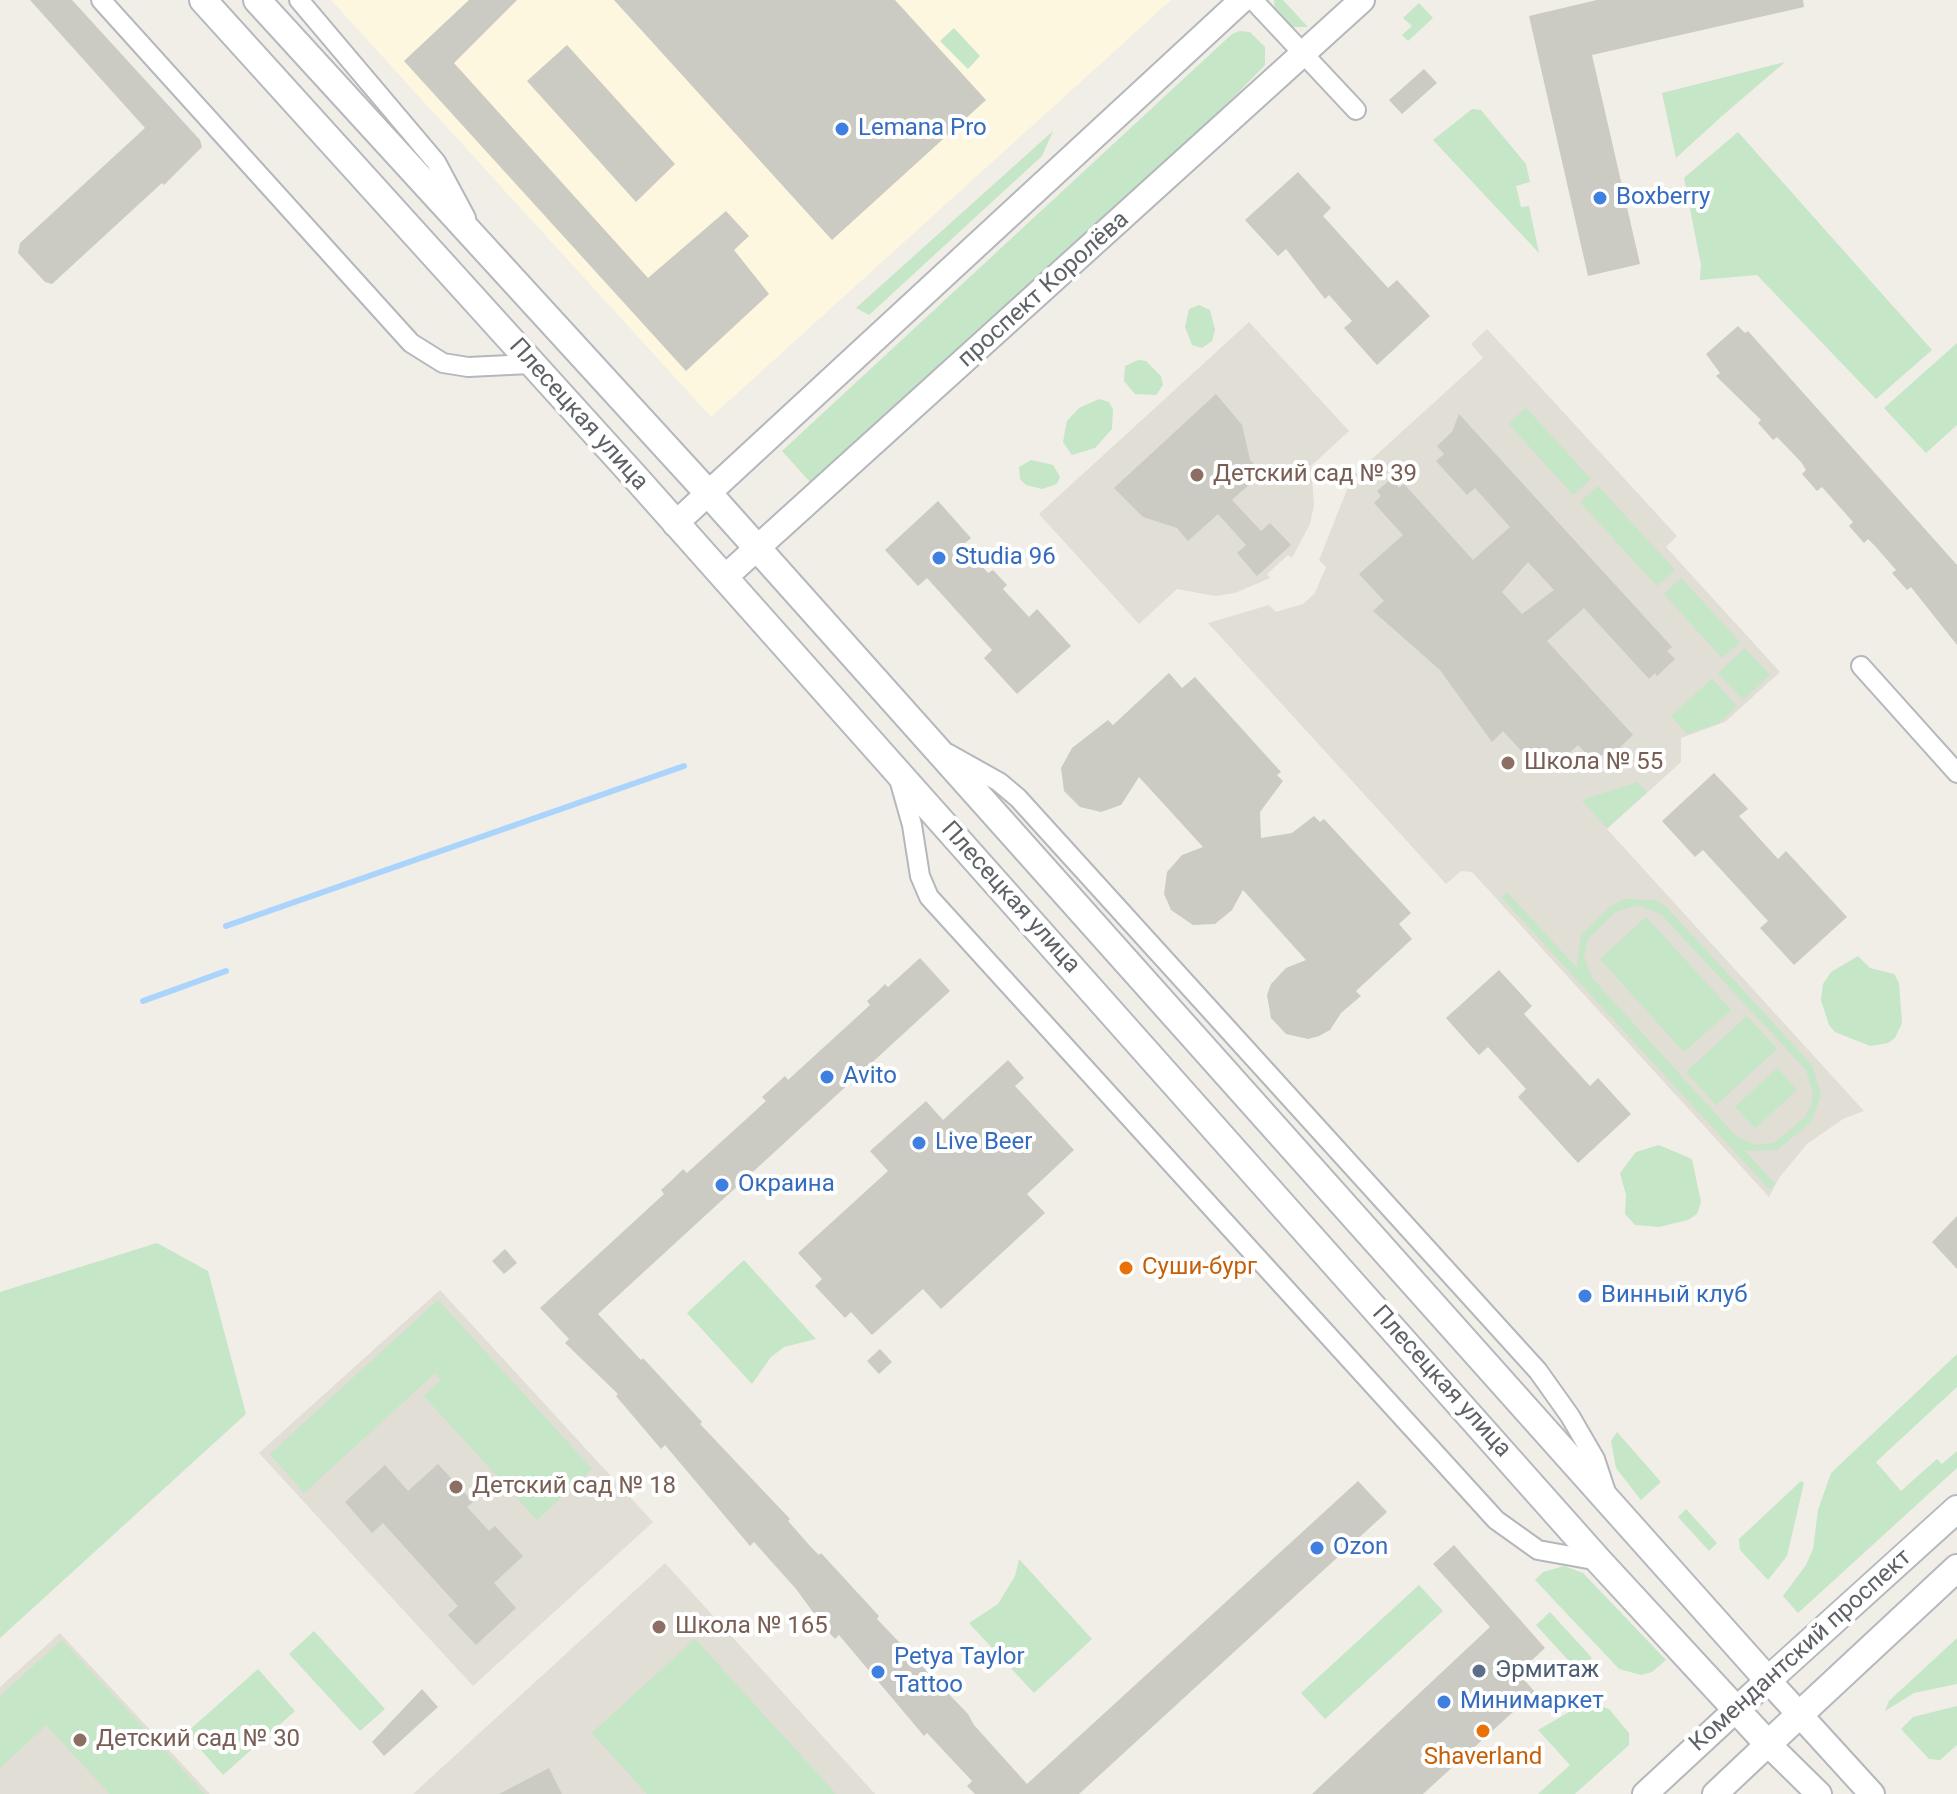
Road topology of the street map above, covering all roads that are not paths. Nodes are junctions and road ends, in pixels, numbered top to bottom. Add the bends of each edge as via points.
1 (101, 0) edge
2 (203, 0) edge
3 (257, 0) edge
4 (299, 0) edge
5 (1242, 0) edge
6 (1253, 0) edge
7 (1362, 0) edge
8 (1304, 53) junction
9 (1356, 110) dead end
10 (480, 246) junction
11 (530, 364) junction
12 (709, 494) junction
13 (675, 524) junction
14 (758, 549) junction
15 (724, 578) junction
16 (1861, 666) dead end
17 (934, 746) junction
18 (897, 773) junction
19 (1957, 773) edge
20 (1612, 1509) junction
21 (1957, 1509) edge
22 (1599, 1561) junction
23 (1957, 1568) edge
24 (1768, 1680) junction
25 (1735, 1711) junction
26 (1799, 1714) junction
27 (1768, 1744) junction
28 (1645, 1794) edge
29 (1715, 1794) edge
30 (1819, 1794) edge
31 (1872, 1794) edge

1 - 11 street via 411,343 443,363
2 - 11 main road, Плесецкая улица
3 - 10 main road, Плесецкая улица
4 - 10 street via 436,162
5 - 12 street
6 - 8 street
7 - 8 street, проспект Королёва
8 - 9 street
8 - 14 street, проспект Королёва
10 - 12 main road, Плесецкая улица
11 - 13 main road, Плесецкая улица
12 - 13 street
12 - 14 main road, Плесецкая улица
13 - 15 main road, Плесецкая улица
14 - 15 street, проспект Королёва
14 - 17 main road, Плесецкая улица
15 - 18 main road, Плесецкая улица
16 - 19 street
17 - 20 main road, Плесецкая улица
17 - 20 street via 1018,798 1538,1371 1595,1459
18 - 22 main road, Плесецкая улица
18 - 22 street via 929,897 1496,1520 1538,1550
20 - 24 main road, Плесецкая улица
21 - 24 main road, Комендантский проспект
22 - 25 main road, Плесецкая улица
23 - 26 main road, Комендантский проспект
24 - 25 street, Комендантский проспект
24 - 26 street, Плесецкая улица
25 - 27 main road, Плесецкая улица
25 - 28 street, Комендантский проспект
26 - 27 main road, Комендантский проспект
26 - 31 street, Плесецкая улица
27 - 29 street, Комендантский проспект
27 - 30 street, Плесецкая улица

